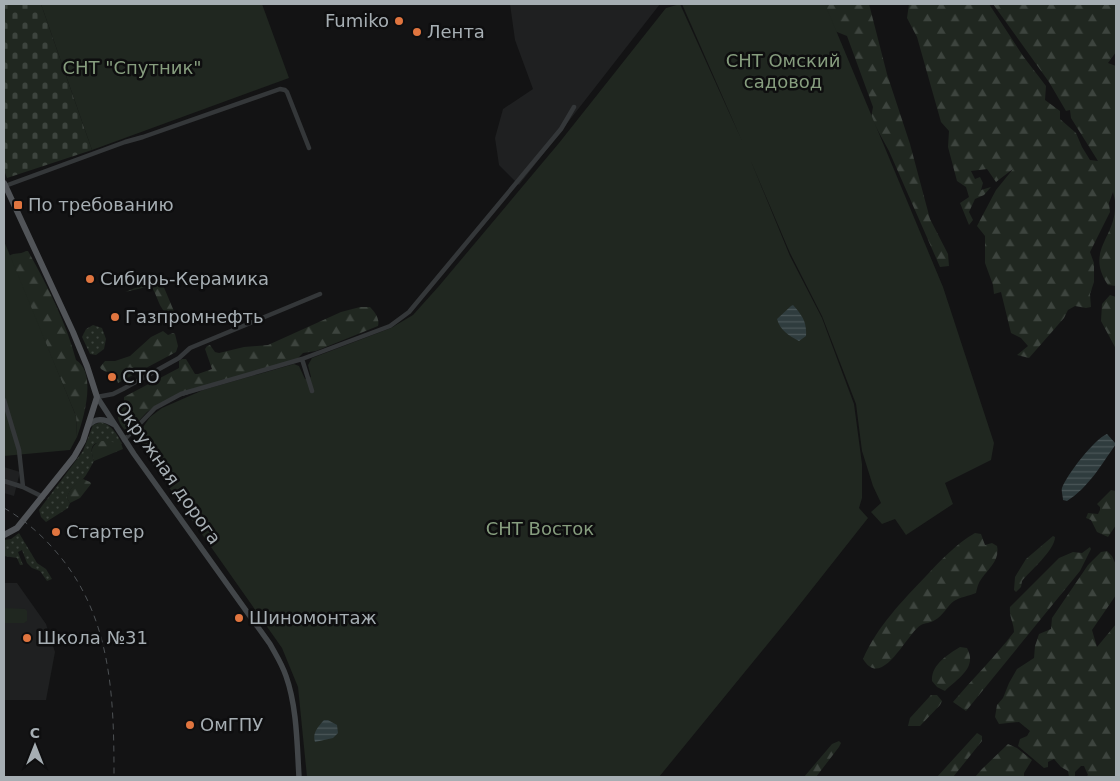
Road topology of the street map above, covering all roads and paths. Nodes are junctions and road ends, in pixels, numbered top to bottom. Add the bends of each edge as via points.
1 (574, 107) dead end
2 (309, 148) dead end
3 (4, 184) edge
4 (320, 294) dead end
5 (302, 359) junction
6 (312, 391) dead end
7 (97, 397) junction
8 (4, 400) edge
9 (114, 425) junction
10 (88, 426) junction
11 (124, 440) junction
12 (4, 481) edge
13 (23, 487) junction
14 (43, 497) junction
15 (4, 535) edge
16 (300, 777) edge

1 - 5 street via 561,129 409,312 390,326
2 - 3 street via 287,92 280,89
3 - 7 main road, Окружная дорога via 73,332
4 - 7 street via 190,348 179,358 113,394
5 - 6 street
5 - 11 street via 181,394 155,408
7 - 9 main road, Окружная дорога
7 - 10 main road
8 - 13 street via 19,450
9 - 10 main road via 101,420
9 - 11 main road, Окружная дорога
10 - 14 main road via 74,457
11 - 16 main road, Окружная дорога via 280,662 292,701
12 - 13 street
13 - 14 street
14 - 15 main road via 17,528

